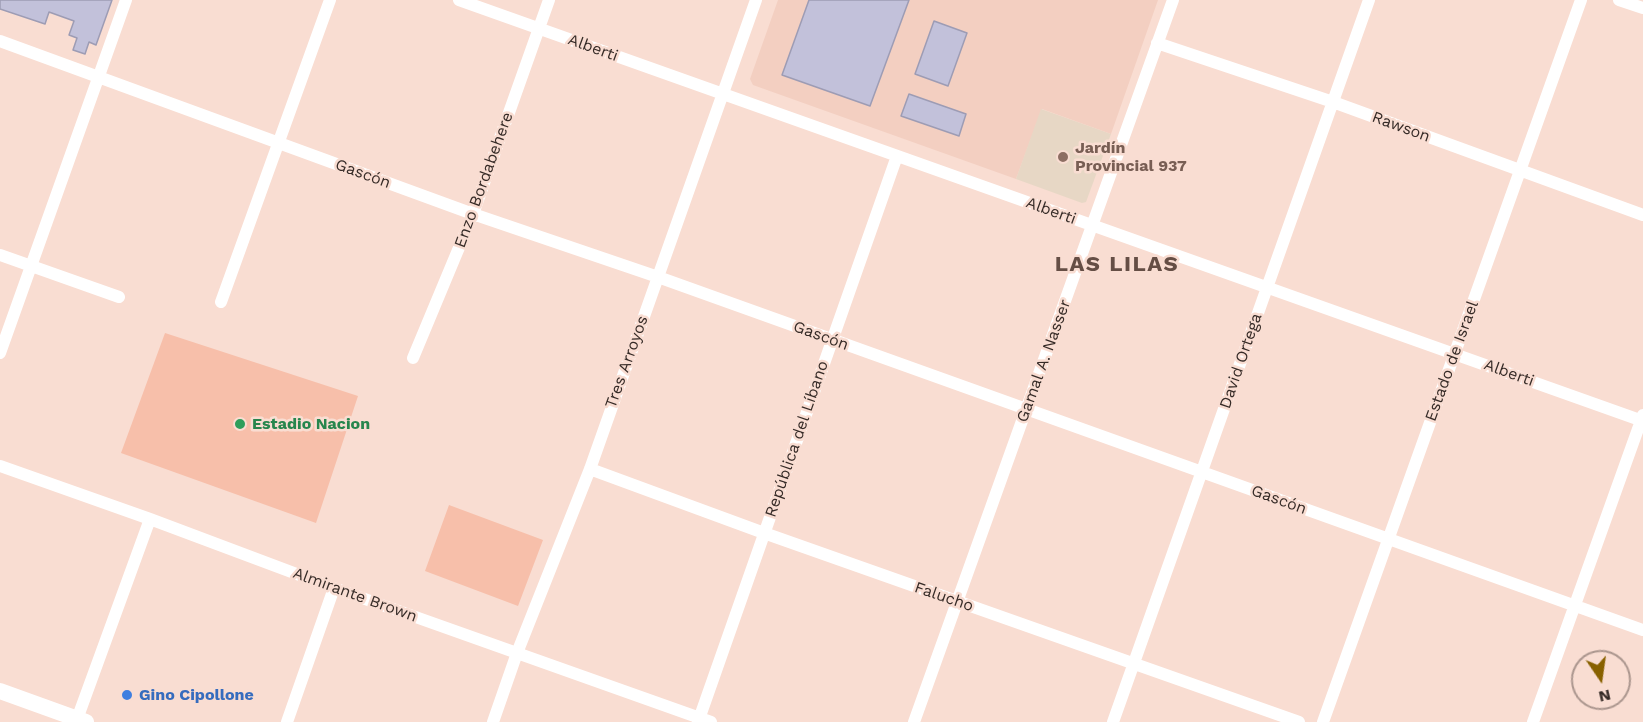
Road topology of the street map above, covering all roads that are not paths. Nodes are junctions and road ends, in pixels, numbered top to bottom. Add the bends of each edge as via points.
1 (126, 0) edge
2 (330, 0) edge
3 (459, 0) edge
4 (549, 0) edge
5 (756, 0) edge
6 (1173, 0) edge
7 (1369, 0) edge
8 (1581, 0) edge
9 (1619, 0) edge
10 (1643, 9) edge
11 (539, 28) junction
12 (0, 41) edge
13 (1157, 43) junction
14 (99, 76) junction
15 (723, 94) junction
16 (1333, 102) junction
17 (279, 143) junction
18 (897, 156) junction
19 (1520, 170) junction
20 (473, 214) junction
21 (1643, 215) edge
22 (1092, 225) junction
23 (0, 255) edge
24 (30, 266) junction
25 (658, 277) junction
26 (1267, 287) junction
27 (119, 297) dead end
28 (221, 302) dead end
29 (832, 339) junction
30 (0, 353) edge
31 (1455, 354) junction
32 (412, 358) dead end
33 (1026, 409) junction
34 (1642, 419) edge
35 (0, 466) edge
36 (590, 469) junction
37 (1202, 472) junction
38 (150, 519) junction
39 (764, 533) junction
40 (1389, 539) junction
41 (334, 588) junction
42 (958, 602) junction
43 (1575, 606) junction
44 (1643, 630) edge
45 (516, 653) junction
46 (1134, 664) junction
47 (0, 691) edge
48 (80, 721) edge
49 (703, 721) edge
50 (287, 722) edge
51 (493, 722) edge
52 (915, 722) edge
53 (1113, 722) edge
54 (1299, 722) edge
55 (1323, 722) edge
56 (1533, 722) edge

1 - 14 street
2 - 17 street
3 - 11 street, Alberti
4 - 11 street, Enzo Bordabehere
5 - 15 street, Tres Arroyos
6 - 13 street, Gamal A. Nasser
7 - 16 street, David Ortega
8 - 19 street, Estado de Israel
9 - 10 street
11 - 15 street, Alberti
11 - 20 street, Enzo Bordabehere
12 - 14 street, Gascón
13 - 16 street, Rawson
13 - 22 street, Gamal A. Nasser
14 - 17 street, Gascón
14 - 24 street
15 - 18 street, Alberti
15 - 25 street, Tres Arroyos
16 - 19 street, Rawson
16 - 26 street, David Ortega
17 - 20 street, Gascón
17 - 28 street
18 - 22 street, Alberti
18 - 29 street, República del Líbano
19 - 21 street, Rawson
19 - 31 street, Estado de Israel
20 - 25 street, Gascón
20 - 32 street, Enzo Bordabehere
22 - 26 street, Alberti
22 - 33 street, Gamal A. Nasser
23 - 24 street
24 - 27 street
24 - 30 street
25 - 29 street, Gascón
25 - 36 street, Tres Arroyos
26 - 31 street, Alberti
26 - 37 street, David Ortega
29 - 33 street, Gascón
29 - 39 street, República del Líbano
31 - 34 street, Alberti
31 - 40 street, Estado de Israel
33 - 37 street, Gascón
33 - 42 street, Gamal A. Nasser
34 - 43 street
35 - 38 street, Almirante Brown
36 - 39 street, Falucho
36 - 45 street, Tres Arroyos
37 - 40 street, Gascón
37 - 46 street, David Ortega
38 - 41 street, Almirante Brown
38 - 48 street
39 - 42 street, Falucho
39 - 49 street, República del Líbano
40 - 43 street, Gascón
40 - 55 street, Estado de Israel
41 - 45 street, Almirante Brown
41 - 50 street
42 - 46 street, Falucho
42 - 52 street, Gamal A. Nasser
43 - 44 street, Gascón
43 - 56 street
45 - 49 street, Almirante Brown
45 - 51 street, Tres Arroyos
46 - 53 street, David Ortega
46 - 54 street, Falucho
47 - 48 main road

